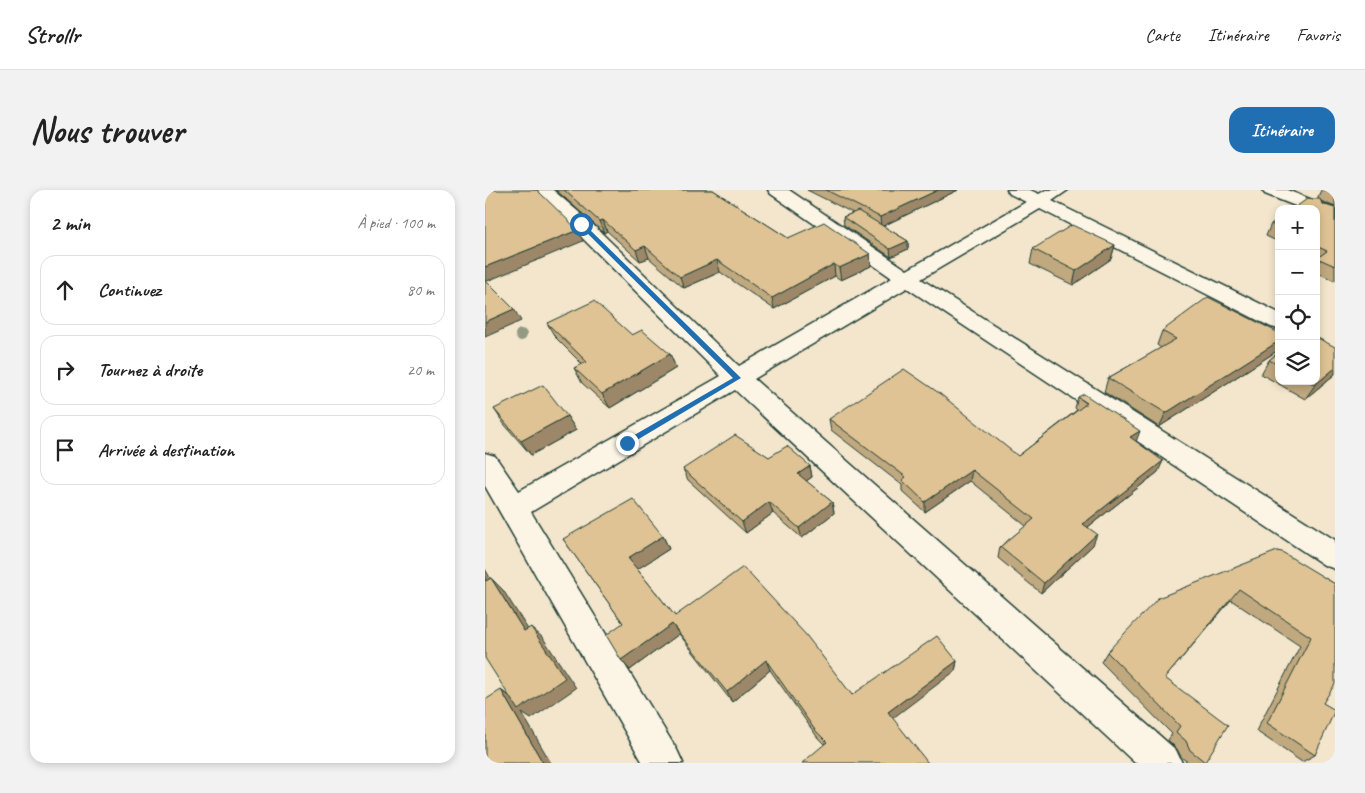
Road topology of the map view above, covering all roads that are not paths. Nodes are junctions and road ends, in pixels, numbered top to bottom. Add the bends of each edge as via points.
1 (543, 190) edge
2 (777, 190) edge
3 (1016, 190) edge
4 (1059, 190) edge
5 (1271, 190) edge
6 (1037, 201) junction
7 (1335, 215) edge
8 (905, 278) junction
9 (1275, 320) edge
10 (737, 378) junction
11 (485, 463) edge
12 (515, 508) junction
13 (1335, 556) edge
14 (664, 763) edge
15 (1163, 763) edge

1 - 10 street
2 - 8 street
3 - 6 street
4 - 6 street
5 - 7 street
6 - 8 street
6 - 9 street
8 - 10 street
8 - 13 street
10 - 12 street
10 - 15 street
11 - 12 street
12 - 14 street

